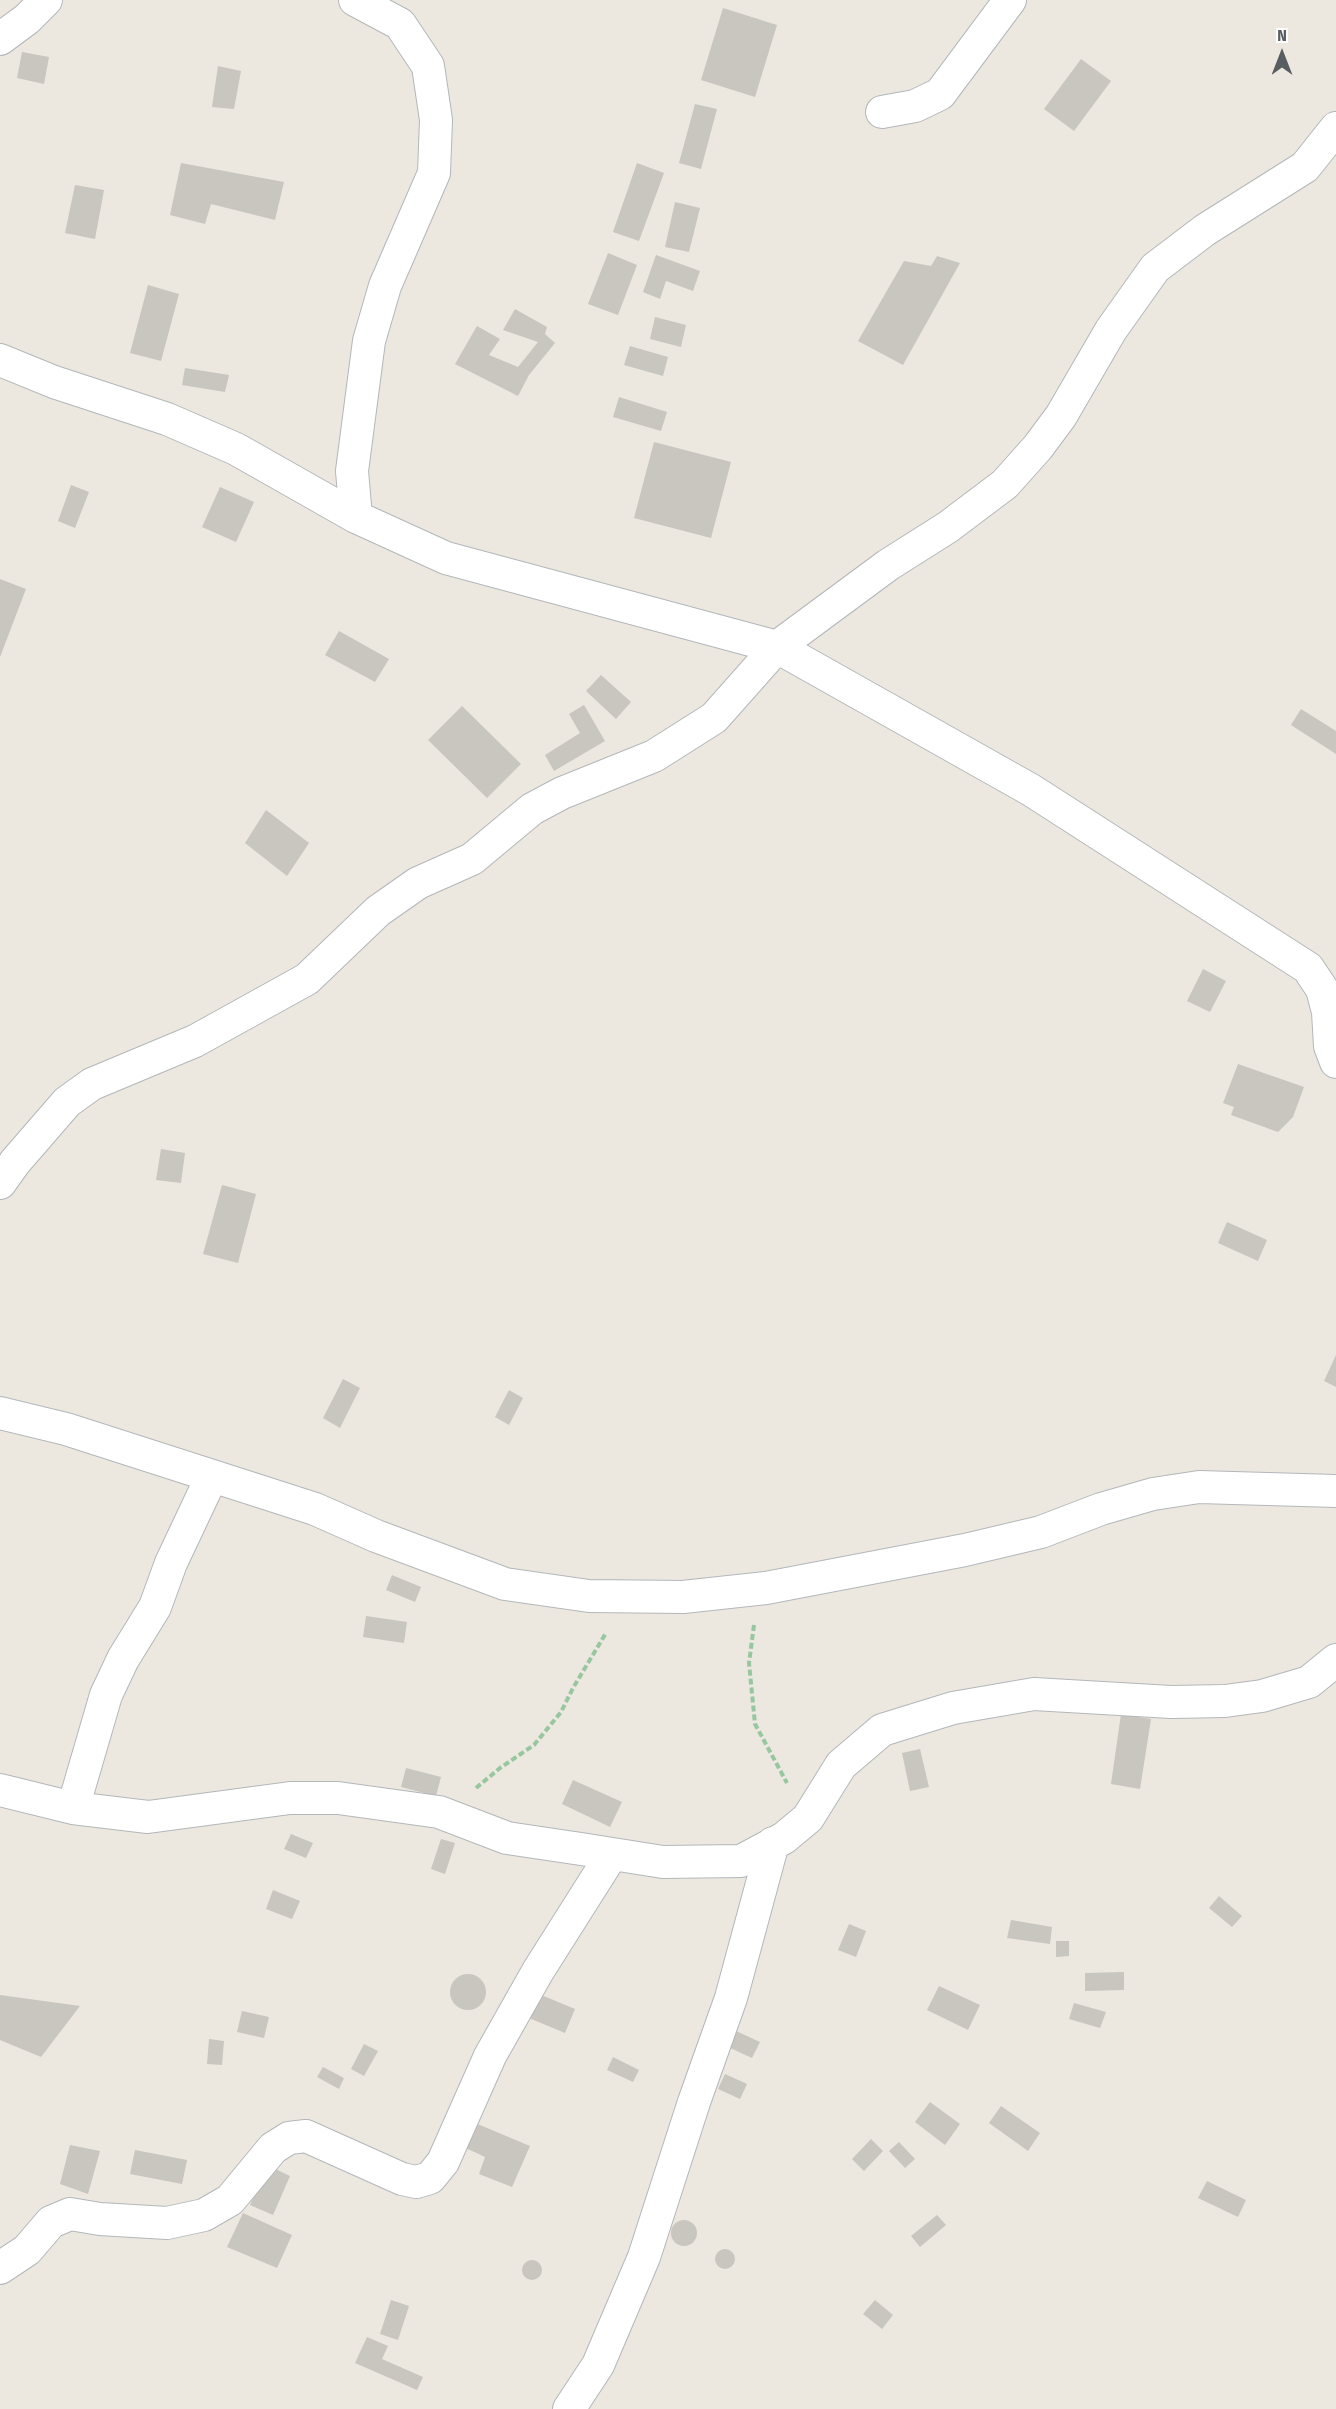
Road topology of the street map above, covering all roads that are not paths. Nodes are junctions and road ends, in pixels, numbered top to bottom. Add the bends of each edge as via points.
1 (46, 0) edge
2 (355, 0) edge
3 (1010, 0) edge
4 (0, 39) edge
5 (882, 112) dead end
6 (1336, 128) edge
7 (0, 360) edge
8 (356, 517) junction
9 (777, 647) junction
10 (1329, 981) edge
11 (1336, 1062) edge
12 (0, 1183) edge
13 (0, 1413) edge
14 (212, 1476) junction
15 (1336, 1491) edge
16 (1336, 1660) edge
17 (0, 1790) edge
18 (73, 1808) junction
19 (773, 1844) junction
20 (612, 1854) junction
21 (0, 2268) edge
22 (569, 2409) edge

1 - 4 street
2 - 8 street via 400,24 428,66 436,120 434,173 385,286 369,340 352,471
3 - 5 street via 940,94 915,106
6 - 9 street via 1305,167 1205,230 1155,268 1111,330 1061,416 1005,484
7 - 8 street via 166,419 236,449
8 - 9 street via 446,558
9 - 10 street via 1031,790
9 - 12 street via 714,718 654,756 532,809 472,859 418,883 378,911 307,979 195,1041 92,1084 68,1102
10 - 11 street via 1330,1046
13 - 14 street via 66,1429
14 - 15 street via 315,1509 505,1584 589,1596 683,1597 766,1588 965,1550 1041,1532 1154,1494 1199,1487
14 - 18 street via 155,1606 106,1695
16 - 19 street via 1309,1682 1262,1696 1225,1701 1120,1701 1034,1694 953,1708 882,1730 841,1765 808,1818
17 - 18 street
18 - 20 street via 148,1817 290,1798 338,1798 439,1812 507,1838
19 - 20 street via 741,1861 663,1862
19 - 22 street via 731,1998 644,2257 598,2365
20 - 21 street via 538,1971 496,2047 443,2162 430,2178 416,2182 402,2179 306,2136 289,2138 273,2148 230,2200 204,2215 166,2223 70,2214 51,2222 27,2250

